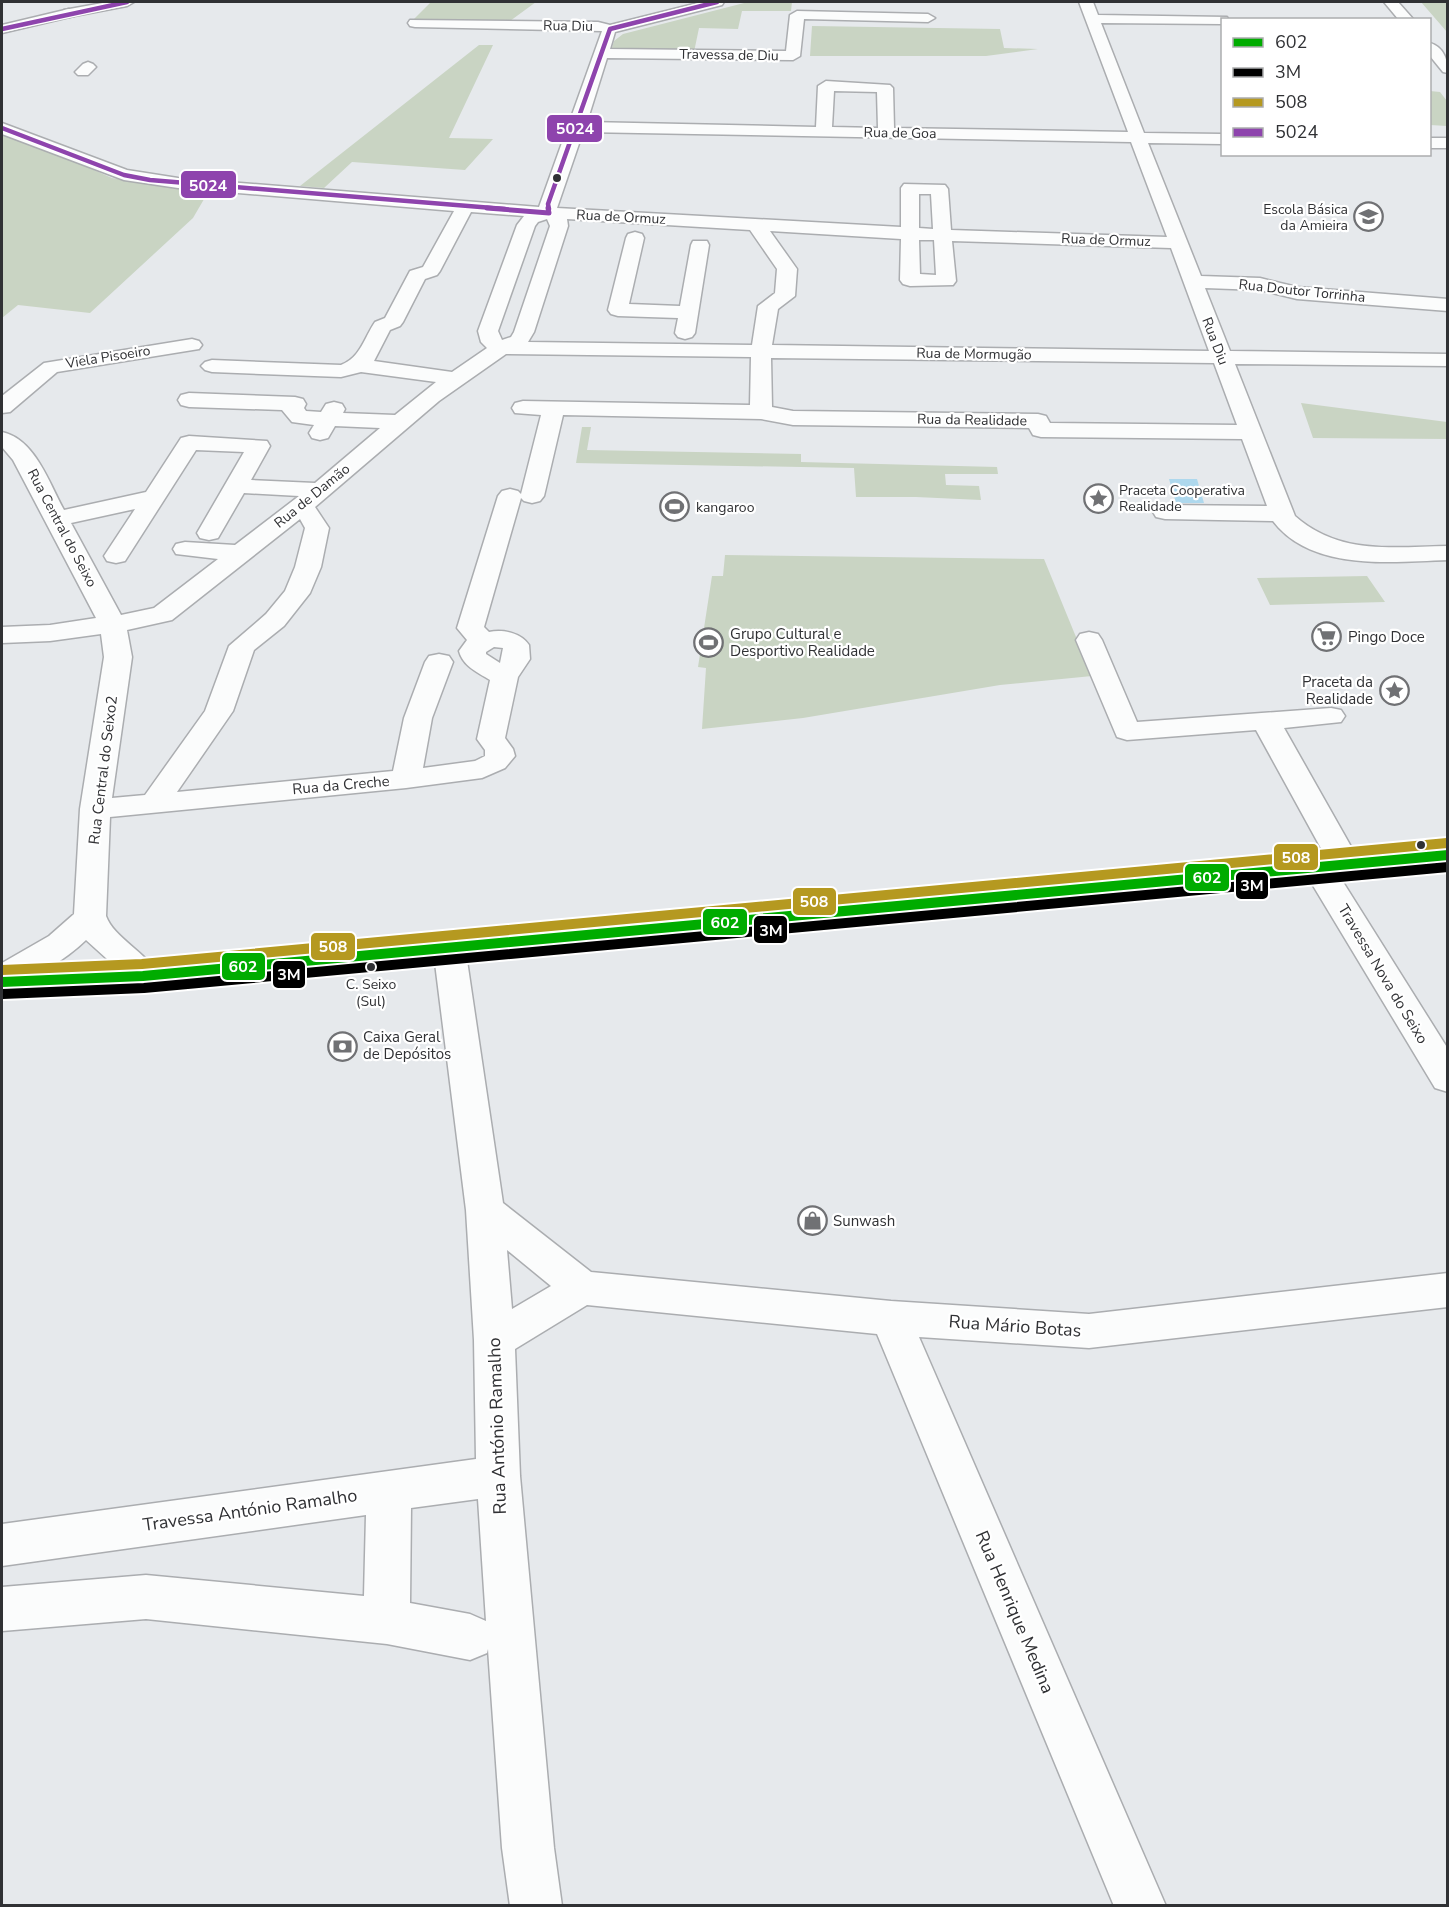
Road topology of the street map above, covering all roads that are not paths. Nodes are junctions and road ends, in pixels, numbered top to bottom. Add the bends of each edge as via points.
1 (127, 2) edge
2 (717, 2) edge
3 (1086, 2) edge
4 (1391, 2) edge
5 (928, 18) dead end
6 (1405, 18) edge
7 (1092, 19) junction
8 (1221, 20) edge
9 (415, 23) dead end
10 (2, 29) edge
11 (610, 29) junction
12 (1438, 52) edge
13 (600, 53) junction
14 (1448, 69) edge
15 (577, 127) junction
16 (2, 128) edge
17 (824, 132) junction
18 (886, 133) junction
19 (1137, 138) junction
20 (1221, 140) edge
21 (1431, 143) edge
22 (1448, 143) edge
23 (466, 205) junction
24 (549, 213) junction
25 (756, 225) junction
26 (909, 233) junction
27 (943, 235) junction
28 (636, 238) dead end
29 (1178, 243) junction
30 (700, 245) dead end
31 (1192, 282) junction
32 (1448, 305) edge
33 (689, 312) junction
34 (192, 345) dead end
35 (501, 348) junction
36 (682, 350) junction
37 (761, 351) junction
38 (1220, 356) junction
39 (364, 360) junction
40 (1448, 360) edge
41 (212, 366) dead end
42 (457, 379) junction
43 (189, 400) dead end
44 (2, 406) edge
45 (523, 408) dead end
46 (554, 409) junction
47 (761, 412) junction
48 (400, 422) junction
49 (331, 424) junction
50 (286, 431) dead end
51 (1249, 432) junction
52 (2, 438) edge
53 (237, 486) junction
54 (320, 490) junction
55 (154, 497) junction
56 (299, 508) junction
57 (1165, 512) dead end
58 (1282, 514) junction
59 (58, 519) junction
60 (209, 533) dead end
61 (185, 549) dead end
62 (241, 553) junction
63 (1448, 553) edge
64 (116, 556) dead end
65 (113, 625) junction
66 (50, 633) junction
67 (3, 638) edge
68 (1089, 640) dead end
69 (118, 657) junction
70 (439, 662) dead end
71 (1331, 716) dead end
72 (1265, 720) junction
73 (406, 779) junction
74 (154, 803) junction
75 (95, 809) junction
76 (1448, 855) edge
77 (1332, 867) junction
78 (90, 916) junction
79 (449, 947) junction
80 (143, 976) junction
81 (2, 977) edge
82 (2, 982) edge
83 (1448, 1079) edge
84 (484, 1210) junction
85 (582, 1288) junction
86 (1448, 1290) edge
87 (891, 1318) junction
88 (494, 1340) junction
89 (498, 1476) junction
90 (389, 1491) junction
91 (2, 1545) edge
92 (2, 1609) edge
93 (387, 1621) junction
94 (470, 1637) dead end
95 (536, 1905) edge
96 (1140, 1905) edge

1 - 10 main road
2 - 11 main road, Rua Diu
3 - 7 main road, Rua Diu
4 - 6 main road
5 - 13 main road, Travessa de Diu via 797,15 793,56
7 - 8 main road
7 - 19 main road, Rua Diu
9 - 11 main road, Rua Diu
11 - 13 main road, Rua de Damão
12 - 14 main road
13 - 15 main road, Rua de Damão
15 - 17 main road, Rua de Goa
15 - 24 main road, Rua de Damão via 548,204
16 - 23 main road, Rua de Ormuz via 124,175 150,180
17 - 18 main road, Rua de Goa
17 - 18 main road via 826,86 885,88
18 - 19 main road, Rua de Goa
19 - 20 main road, Rua de Goa
19 - 29 main road, Rua Diu
21 - 22 main road
23 - 24 main road, Rua de Ormuz
23 - 39 main road via 430,271 417,275 393,322 382,326
24 - 25 main road, Rua de Ormuz
24 - 35 main road, Rua de Damão via 558,218 559,226 524,332 518,341
24 - 35 main road via 526,225 503,288 488,331 490,342
25 - 26 main road, Rua de Ormuz
25 - 37 main road via 787,269 785,296 768,306
26 - 27 main road, Rua de Ormuz
26 - 27 main road via 910,188 939,189
26 - 27 main road via 910,280 946,281
27 - 29 main road, Rua de Ormuz
28 - 33 main road via 618,310
29 - 31 main road, Rua Diu
30 - 33 main road
31 - 32 main road, Rua Doutor Torrinha via 1260,284 1297,293
31 - 38 main road, Rua Diu
33 - 36 main road
34 - 44 main road, Viela Pisoeiro via 51,367
35 - 36 main road, Rua de Mormugão
35 - 42 main road, Rua de Damão
36 - 37 main road, Rua de Mormugão
37 - 38 main road, Rua de Mormugão
37 - 47 main road
38 - 40 main road, Rua de Mormugão
38 - 51 main road, Rua Diu
39 - 41 main road via 341,371
39 - 42 main road
42 - 48 main road, Rua de Damão
43 - 49 main road via 295,404 292,409 300,417
45 - 46 main road, Rua da Realidade
46 - 47 main road, Rua da Realidade
46 - 73 main road, Rua da Creche via 470,628 483,641 472,651 474,658 504,677 491,739 500,749 500,756 482,769
47 - 51 main road, Rua da Realidade via 793,418 1038,421 1041,430
48 - 49 main road
48 - 54 main road, Rua de Damão
49 - 50 main road
51 - 58 main road, Rua Diu
52 - 59 main road, Rua Central do Seixo via 24,458
53 - 54 main road
53 - 55 main road via 259,446 189,443
53 - 60 main road
54 - 56 main road, Rua de Damão
55 - 59 main road
55 - 64 main road
56 - 62 main road, Rua de Damão
56 - 74 main road via 309,514 318,528 301,586 283,612 242,646 219,711
57 - 58 main road
58 - 63 main road, Rua Diu via 1302,534 1349,551
59 - 65 main road, Rua Central do Seixo
61 - 62 main road
62 - 65 main road, Rua de Damão via 163,614
65 - 66 main road, Rua de Damão
65 - 69 main road, Rua Central do Seixo2
66 - 67 main road, Rua de Damão
66 - 69 main road
68 - 72 main road via 1127,731
69 - 75 main road, Rua Central do Seixo2
70 - 73 main road via 417,718
71 - 72 main road
72 - 77 main road, Travessa Nova do Seixo
73 - 74 main road, Rua da Creche
74 - 75 main road, Rua da Creche
75 - 78 main road, Rua Central do Seixo2
76 - 77 main road
77 - 79 main road
77 - 83 main road, Travessa Nova do Seixo
78 - 80 main road via 100,936
78 - 81 main road via 62,945
79 - 80 main road
79 - 84 main road, Rua António Ramalho
80 - 82 main road
84 - 85 main road
84 - 88 main road, Rua António Ramalho
85 - 87 main road, Rua Mário Botas
85 - 88 main road
86 - 87 main road, Rua Mário Botas via 1089,1330
87 - 96 main road, Rua Henrique Medina
88 - 89 main road, Rua António Ramalho
89 - 90 main road, Travessa António Ramalho
89 - 95 main road, Rua António Ramalho
90 - 91 main road, Travessa António Ramalho
90 - 93 main road
92 - 93 main road via 146,1597
93 - 94 main road

